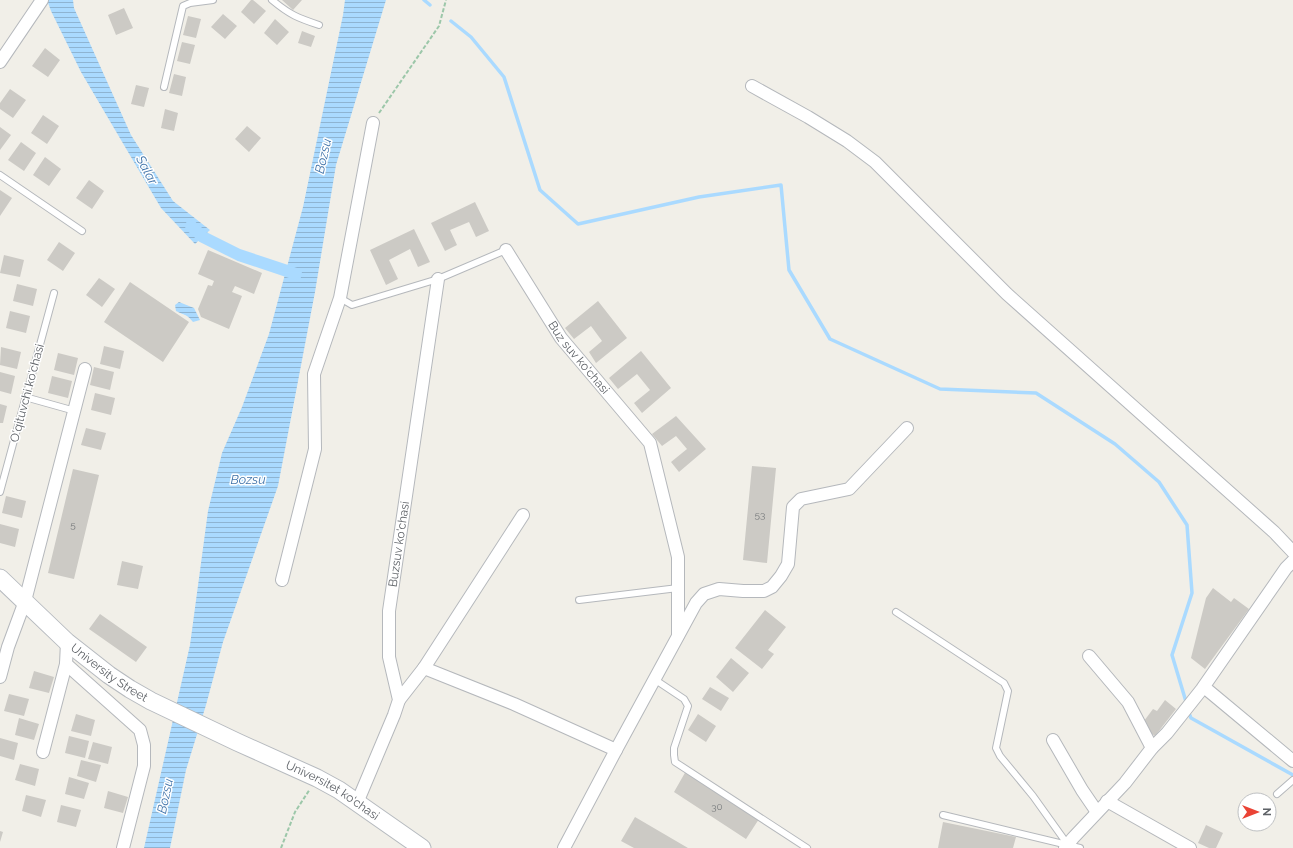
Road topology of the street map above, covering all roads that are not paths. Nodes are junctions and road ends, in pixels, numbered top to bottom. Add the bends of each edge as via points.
1 (42, 0) edge
2 (213, 0) edge
3 (272, 0) edge
4 (319, 25) dead end
5 (2, 54) edge
6 (752, 86) dead end
7 (164, 87) dead end
8 (372, 123) road end
9 (0, 175) edge
10 (82, 231) dead end
11 (506, 250) joint
12 (438, 279) junction
13 (54, 293) dead end
14 (340, 298) junction
15 (85, 369) dead end
16 (25, 397) junction
17 (75, 411) junction
18 (906, 428) dead end
19 (0, 492) edge
20 (523, 514) dead end
21 (1293, 552) edge
22 (1293, 561) edge
23 (0, 578) edge
24 (282, 580) dead end
25 (678, 588) junction
26 (579, 600) dead end
27 (25, 602) junction
28 (896, 612) dead end
29 (678, 636) junction
30 (67, 642) junction
31 (4, 646) edge
32 (1090, 656) dead end
33 (66, 664) junction
34 (424, 668) junction
35 (0, 677) edge
36 (654, 679) junction
37 (1202, 689) junction
38 (399, 700) junction
39 (1052, 740) dead end
40 (237, 742) joint
41 (1152, 748) junction
42 (616, 750) junction
43 (43, 752) dead end
44 (1293, 761) edge
45 (1293, 780) edge
46 (1277, 794) dead end
47 (1107, 801) junction
48 (357, 803) junction
49 (1097, 812) junction
50 (943, 815) dead end
51 (1067, 846) edge
52 (123, 848) edge
53 (422, 848) edge
54 (564, 848) edge
55 (807, 848) edge
56 (1080, 848) edge
57 (1190, 848) edge

1 - 5 street
2 - 7 lane via 183,6
3 - 4 lane via 297,18
6 - 21 street via 847,141 875,162 1007,294 1274,532
8 - 14 street
9 - 10 lane
11 - 12 lane, Buz suv ko'chasi
11 - 25 street, Buz suv ko'chasi via 561,338 650,443 678,557
12 - 14 lane, Buz suv ko'chasi via 352,305
12 - 38 street, Buzsuv ko'chasi via 389,611 389,657
13 - 16 lane, O'qituvchi ko'chasi
14 - 24 street via 314,374 315,449
15 - 17 street
16 - 17 lane
16 - 19 lane, O'qituvchi ko'chasi
17 - 27 street
18 - 29 street via 849,490 801,499 793,507 788,564 772,587 764,591 719,589 704,594 696,603
20 - 34 street
22 - 37 street
23 - 27 main road, University Street
25 - 26 lane
25 - 29 street, Buz suv ko'chasi
27 - 30 main road, University Street
27 - 31 street
28 - 51 lane via 1004,683 1008,691 996,748 1034,796
29 - 36 street
30 - 33 street
30 - 40 main road, University Street via 109,675 151,701
31 - 35 street
32 - 41 street via 1128,702
33 - 43 street
33 - 52 street via 140,730 144,745 144,766
34 - 38 street
34 - 42 street via 514,704
36 - 42 street
36 - 55 lane via 684,699 688,706 674,748 675,762
37 - 41 street
37 - 44 street
38 - 48 street
39 - 49 street
40 - 48 main road, Universitet ko'chasi via 318,778
41 - 47 street via 1125,783
42 - 54 street
45 - 46 lane
47 - 49 street
47 - 57 street
48 - 53 main road, Universitet ko'chasi
49 - 51 street
50 - 51 lane
51 - 56 lane

